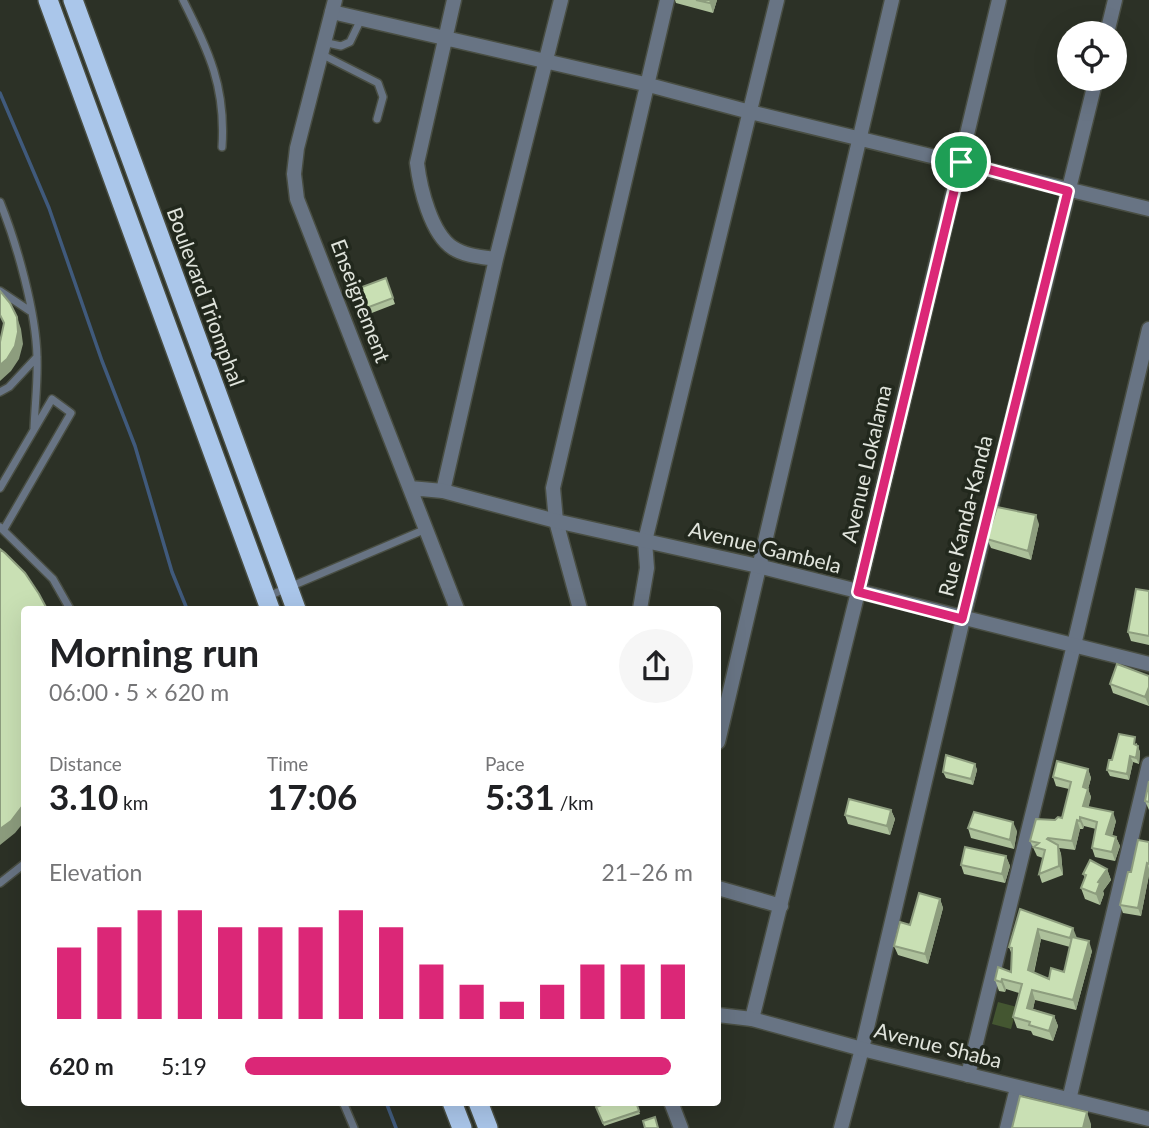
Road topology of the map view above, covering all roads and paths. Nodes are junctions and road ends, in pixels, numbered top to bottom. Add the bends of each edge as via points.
1 (48, 0) edge
2 (73, 0) edge
3 (183, 0) edge
4 (454, 0) edge
5 (561, 0) edge
6 (667, 0) edge
7 (777, 0) edge
8 (892, 0) edge
9 (999, 0) edge
10 (1115, 0) edge
11 (333, 6) edge
12 (362, 19) junction
13 (1110, 21) edge
14 (444, 38) junction
15 (322, 48) junction
16 (546, 62) junction
17 (649, 85) junction
18 (1093, 91) edge
19 (750, 113) junction
20 (377, 119) dead end
21 (859, 139) junction
22 (222, 147) dead end
23 (961, 162) junction
24 (1068, 191) junction
25 (0, 202) edge
26 (1149, 209) edge
27 (2, 214) edge
28 (496, 259) junction
29 (0, 291) edge
30 (30, 311) junction
31 (1149, 329) edge
32 (37, 357) junction
33 (0, 392) edge
34 (34, 430) junction
35 (0, 488) edge
36 (410, 488) junction
37 (443, 491) junction
38 (556, 521) junction
39 (2, 528) edge
40 (426, 529) junction
41 (645, 541) junction
42 (758, 566) junction
43 (288, 588) junction
44 (858, 592) junction
45 (268, 603) edge
46 (68, 606) edge
47 (295, 606) edge
48 (456, 606) edge
49 (579, 606) edge
50 (641, 606) edge
51 (962, 619) junction
52 (1074, 645) junction
53 (1149, 664) edge
54 (721, 729) edge
55 (1149, 764) edge
56 (21, 866) edge
57 (0, 883) edge
58 (721, 889) edge
59 (781, 906) junction
60 (721, 1015) edge
61 (752, 1019) junction
62 (862, 1049) junction
63 (968, 1075) junction
64 (1017, 1088) junction
65 (1069, 1100) junction
66 (345, 1106) edge
67 (454, 1106) edge
68 (480, 1106) edge
69 (673, 1106) edge
70 (1149, 1119) edge
71 (354, 1128) edge
72 (462, 1128) edge
73 (488, 1128) edge
74 (681, 1128) edge
75 (841, 1128) edge
76 (1007, 1128) edge

1 - 45 highway
2 - 43 highway, Boulevard Triomphal
3 - 22 lane via 215,69 221,92
4 - 14 street
5 - 16 street
6 - 17 street
7 - 19 street
8 - 21 street
9 - 23 street, Avenue Lokalama
10 - 13 street
11 - 12 street
11 - 15 street, Enseignement
12 - 14 street
12 - 15 lane via 350,42
14 - 16 street
14 - 28 street via 417,163 420,186 440,235 451,247
15 - 20 lane via 379,83 383,97
15 - 36 street, Enseignement via 297,148 294,174 298,199
16 - 17 street
16 - 28 street
17 - 19 street
17 - 38 street via 553,488
18 - 24 street, Rue Kanda-Kanda
19 - 21 street
19 - 41 street
21 - 23 street
21 - 42 street
23 - 24 street
23 - 44 street, Avenue Lokalama
24 - 26 street
24 - 51 street, Rue Kanda-Kanda
25 - 27 lane
27 - 30 lane
28 - 37 street
29 - 30 lane
30 - 32 lane
31 - 52 street
32 - 33 lane
32 - 34 lane
34 - 35 lane
34 - 39 lane via 52,399 71,413
36 - 37 street, Avenue Gambela
36 - 40 street, Enseignement
37 - 38 street, Avenue Gambela
38 - 41 street, Avenue Gambela
38 - 49 street
39 - 46 lane via 52,579
40 - 43 lane
40 - 48 street, Enseignement
41 - 42 street, Avenue Gambela
41 - 50 street via 647,568
42 - 44 street, Avenue Gambela
42 - 54 street
43 - 45 lane
43 - 47 highway, Boulevard Triomphal
44 - 51 street, Avenue Gambela
44 - 59 street, Avenue Lokalama
51 - 52 street, Avenue Gambela
51 - 62 street, Rue Kanda-Kanda
52 - 53 street, Avenue Gambela
52 - 63 street
55 - 65 street
56 - 57 lane
58 - 59 street
59 - 61 street, Avenue Lokalama
60 - 61 street, Avenue Shaba
61 - 62 street, Avenue Shaba
62 - 63 street, Avenue Shaba
62 - 75 street, Rue Kanda-Kanda
63 - 64 street, Avenue Shaba
64 - 65 street, Avenue Shaba
64 - 76 street
65 - 70 street, Avenue Shaba
66 - 71 lane
67 - 72 highway
68 - 73 highway
69 - 74 street

